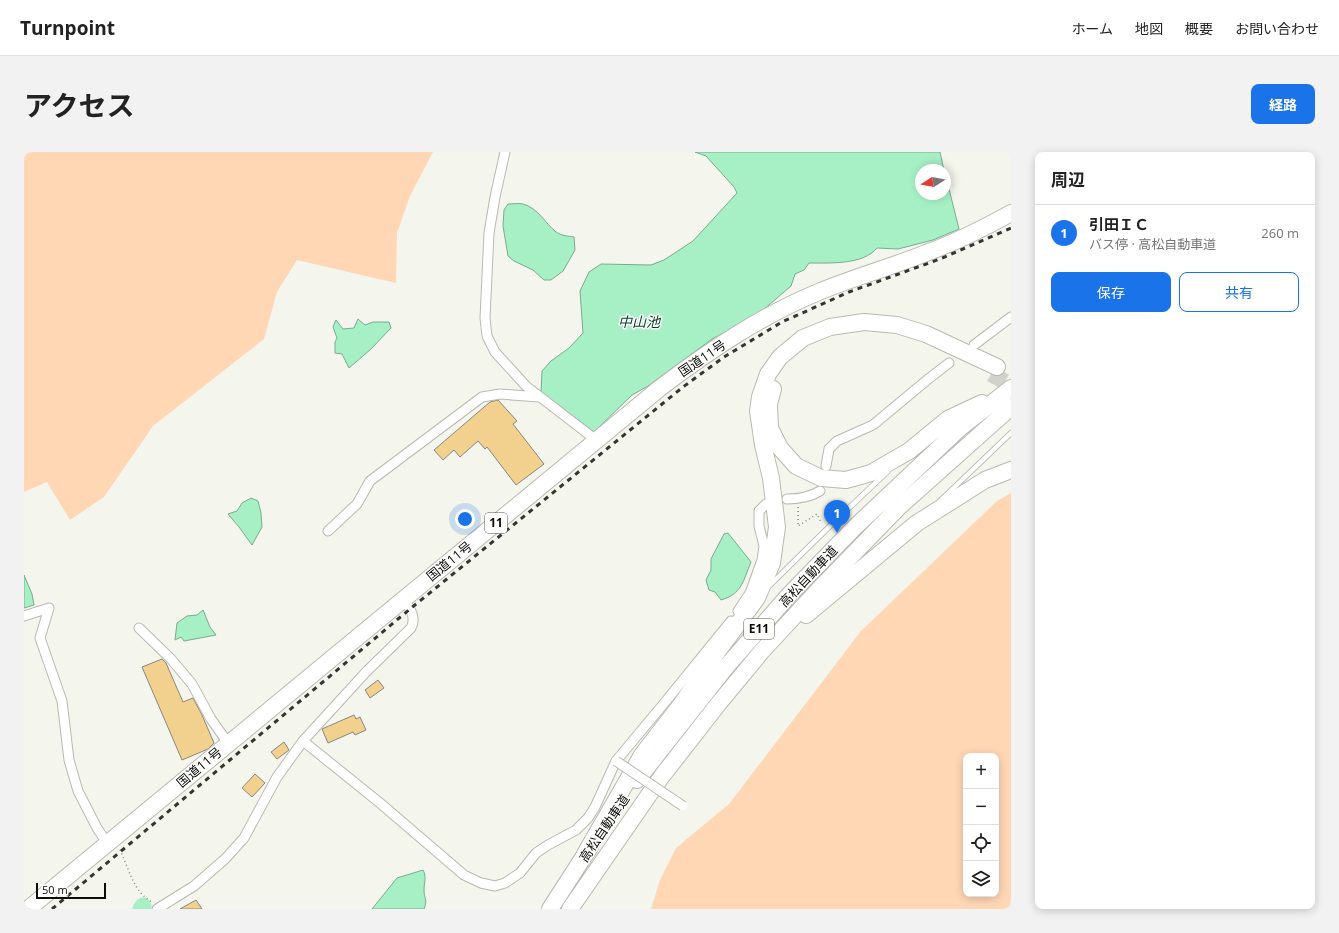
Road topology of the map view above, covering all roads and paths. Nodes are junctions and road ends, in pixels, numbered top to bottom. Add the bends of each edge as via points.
1 (505, 152) edge
2 (1011, 213) edge
3 (1011, 317) edge
4 (974, 345) dead end
5 (949, 363) dead end
6 (1010, 390) edge
7 (539, 397) junction
8 (1011, 407) edge
9 (1011, 433) edge
10 (596, 440) junction
11 (909, 451) junction
12 (826, 466) dead end
13 (1011, 470) edge
14 (820, 491) dead end
15 (787, 499) dead end
16 (798, 499) junction
17 (766, 504) dead end
18 (821, 522) dead end
19 (917, 522) junction
20 (328, 532) dead end
21 (404, 598) junction
22 (757, 598) junction
23 (24, 616) edge
24 (139, 628) dead end
25 (762, 651) junction
26 (303, 741) junction
27 (228, 743) junction
28 (616, 761) junction
29 (683, 806) dead end
30 (110, 840) junction
31 (585, 854) junction
32 (159, 908) edge
33 (28, 909) edge
34 (550, 909) edge
35 (570, 909) edge

1 - 7 street via 489,233 485,318 487,336 495,352 512,372
2 - 10 highway, 国道11号 / 11 via 980,230 927,253 820,292 772,314 693,363
3 - 4 street
5 - 12 street via 873,424 837,441 829,449
6 - 11 highway via 948,419
6 - 31 highway, 高松自動車道 / E11 via 960,428 854,528 789,595 721,673 615,809
7 - 10 street
7 - 20 street via 500,394 482,397 370,481 357,504
8 - 25 highway, 高松自動車道 / E11 via 899,507
9 - 19 lane
10 - 21 highway, 国道11号 / 11
11 - 22 lane
11 - 22 highway via 871,473 846,480 821,478 796,466 780,448 770,428 769,404 776,378 787,362 806,346 832,335 863,330 894,333 924,342 994,370 926,334 897,325 864,322 830,327 803,338 780,357 768,374 758,411 777,527 772,563
13 - 19 highway via 985,480
14 - 16 street
15 - 16 street
16 - 18 path via 798,526 817,514
17 - 28 street via 759,511 759,526 764,546 762,560 750,593 732,619
19 - 25 highway
21 - 26 street via 414,617 411,628 366,672
21 - 27 highway, 国道11号 / 11
22 - 31 highway via 642,755
23 - 30 street via 49,608 40,638 62,701 69,760 78,790 97,828
24 - 27 street via 192,684 211,719
25 - 35 highway, 高松自動車道 / E11 via 662,776
26 - 28 street via 464,875 481,884 495,886 506,883 520,873 536,853 576,830 588,818
26 - 32 street via 277,777 244,838 210,874
27 - 30 highway, 国道11号 / 11
28 - 29 street, bridge
30 - 32 path via 121,851 141,893
30 - 33 highway, 国道11号 / 11
31 - 34 highway, 高松自動車道 / E11

